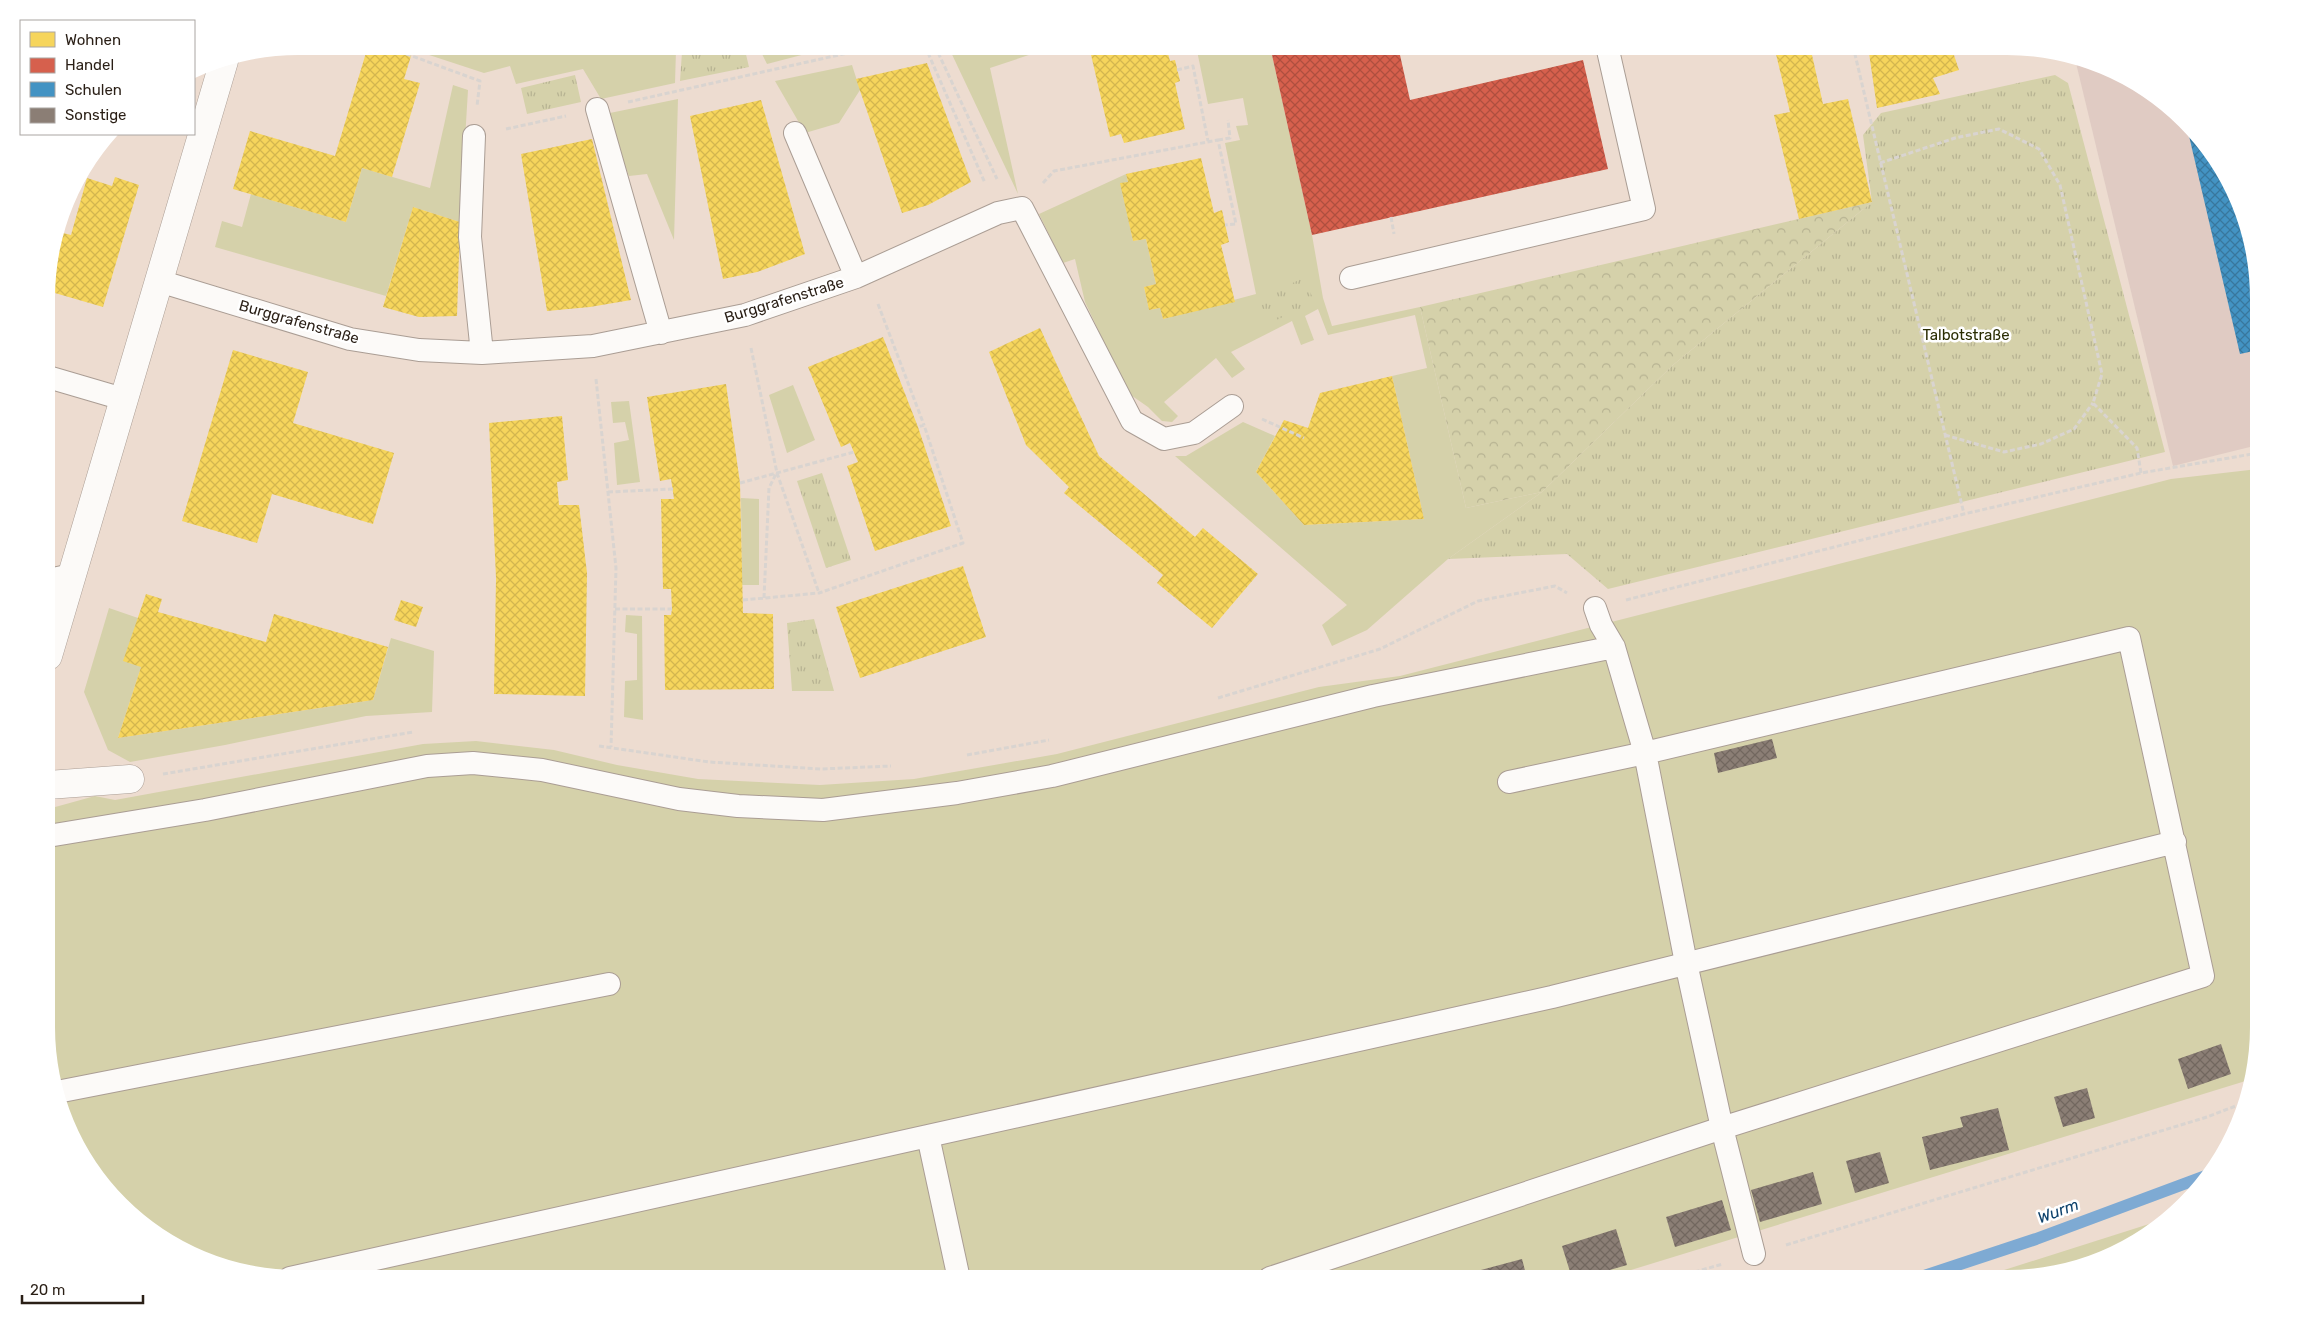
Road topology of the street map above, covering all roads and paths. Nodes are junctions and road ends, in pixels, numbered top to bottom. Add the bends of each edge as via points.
1 (409, 55) edge
2 (839, 55) edge
3 (929, 55) edge
4 (940, 55) edge
5 (1608, 55) edge
6 (1855, 55) edge
7 (222, 67) edge
8 (1177, 70) dead end
9 (597, 109) junction
10 (1228, 120) dead end
11 (795, 134) dead end
12 (474, 136) junction
13 (1218, 140) junction
14 (1208, 141) junction
15 (1880, 164) junction
16 (980, 169) dead end
17 (1017, 209) junction
18 (1391, 217) dead end
19 (1226, 225) dead end
20 (1394, 233) dead end
21 (861, 275) junction
22 (1351, 278) dead end
23 (159, 281) junction
24 (744, 315) junction
25 (661, 333) junction
26 (593, 346) junction
27 (482, 353) junction
28 (55, 379) edge
29 (123, 399) junction
30 (2093, 403) junction
31 (1232, 406) joint
32 (924, 424) junction
33 (918, 427) dead end
34 (1945, 435) junction
35 (1304, 438) dead end
36 (854, 452) dead end
37 (2250, 455) edge
38 (776, 473) junction
39 (2142, 473) junction
40 (740, 483) dead end
41 (673, 489) dead end
42 (608, 492) junction
43 (1964, 514) junction
44 (60, 578) edge
45 (819, 593) junction
46 (764, 598) junction
47 (743, 600) dead end
48 (1595, 608) junction
49 (615, 609) junction
50 (55, 610) edge
51 (672, 610) dead end
52 (1614, 648) junction
53 (1211, 700) dead end
54 (414, 732) dead end
55 (1056, 739) dead end
56 (591, 745) dead end
57 (611, 747) junction
58 (1645, 753) junction
59 (963, 756) dead end
60 (897, 765) dead end
61 (130, 779) joint
62 (1509, 782) dead end
63 (55, 784) edge
64 (55, 835) edge
65 (2175, 842) junction
66 (1686, 963) junction
67 (609, 984) dead end
68 (63, 1091) edge
69 (2237, 1106) edge
70 (1722, 1128) junction
71 (928, 1136) junction
72 (1754, 1254) junction
73 (326, 1270) edge
74 (957, 1270) edge
75 (1294, 1270) edge
76 (1700, 1270) edge

1 - 12 path via 480,81
2 - 9 path
3 - 16 path
4 - 17 path
5 - 22 lane via 1644,209
6 - 15 path
7 - 23 street
8 - 14 path via 1193,66
9 - 12 path
9 - 25 lane
10 - 13 path via 1230,138
11 - 21 lane
12 - 27 lane via 470,237
13 - 14 path
13 - 19 path via 1236,224
14 - 17 path via 1054,171
15 - 30 path via 1955,138 1999,129 2039,149 2060,186 2102,374
15 - 34 path
17 - 21 lane, Burggrafenstraße via 998,213
17 - 31 lane via 1132,421 1164,439 1194,433
18 - 20 path
21 - 24 lane, Burggrafenstraße
21 - 32 path
23 - 27 lane, Burggrafenstraße via 350,340 419,350
23 - 29 street
24 - 25 lane, Burggrafenstraße
24 - 38 path
25 - 26 lane, Burggrafenstraße
26 - 27 lane, Burggrafenstraße
26 - 42 path
28 - 29 lane
29 - 44 street
30 - 34 path via 2074,429 2041,444 2004,452
30 - 39 path via 2137,448
31 - 35 path
32 - 33 path
32 - 45 path via 964,544
34 - 43 path
36 - 38 path
37 - 39 path
38 - 40 path
38 - 45 path
38 - 46 path via 769,488
39 - 43 path
41 - 42 path
42 - 49 path via 616,568
43 - 48 path
44 - 50 street
45 - 46 path
46 - 47 path
48 - 52 lane
48 - 53 path via 1555,586 1478,601 1380,649
49 - 51 path
49 - 57 path
52 - 58 lane
52 - 64 lane via 1373,696 1052,776 957,793 823,810 679,799 542,770 473,764 427,766 205,810
54 - 61 path
55 - 59 path
56 - 57 path
57 - 60 path via 710,762 822,769
58 - 62 lane
58 - 65 lane via 2129,638
58 - 66 lane
61 - 63 street
65 - 66 lane
65 - 70 lane via 2203,976
66 - 70 lane
66 - 71 lane via 1542,999
67 - 68 lane
69 - 72 path
70 - 72 lane
70 - 75 lane
71 - 73 lane
71 - 74 lane
72 - 76 path

